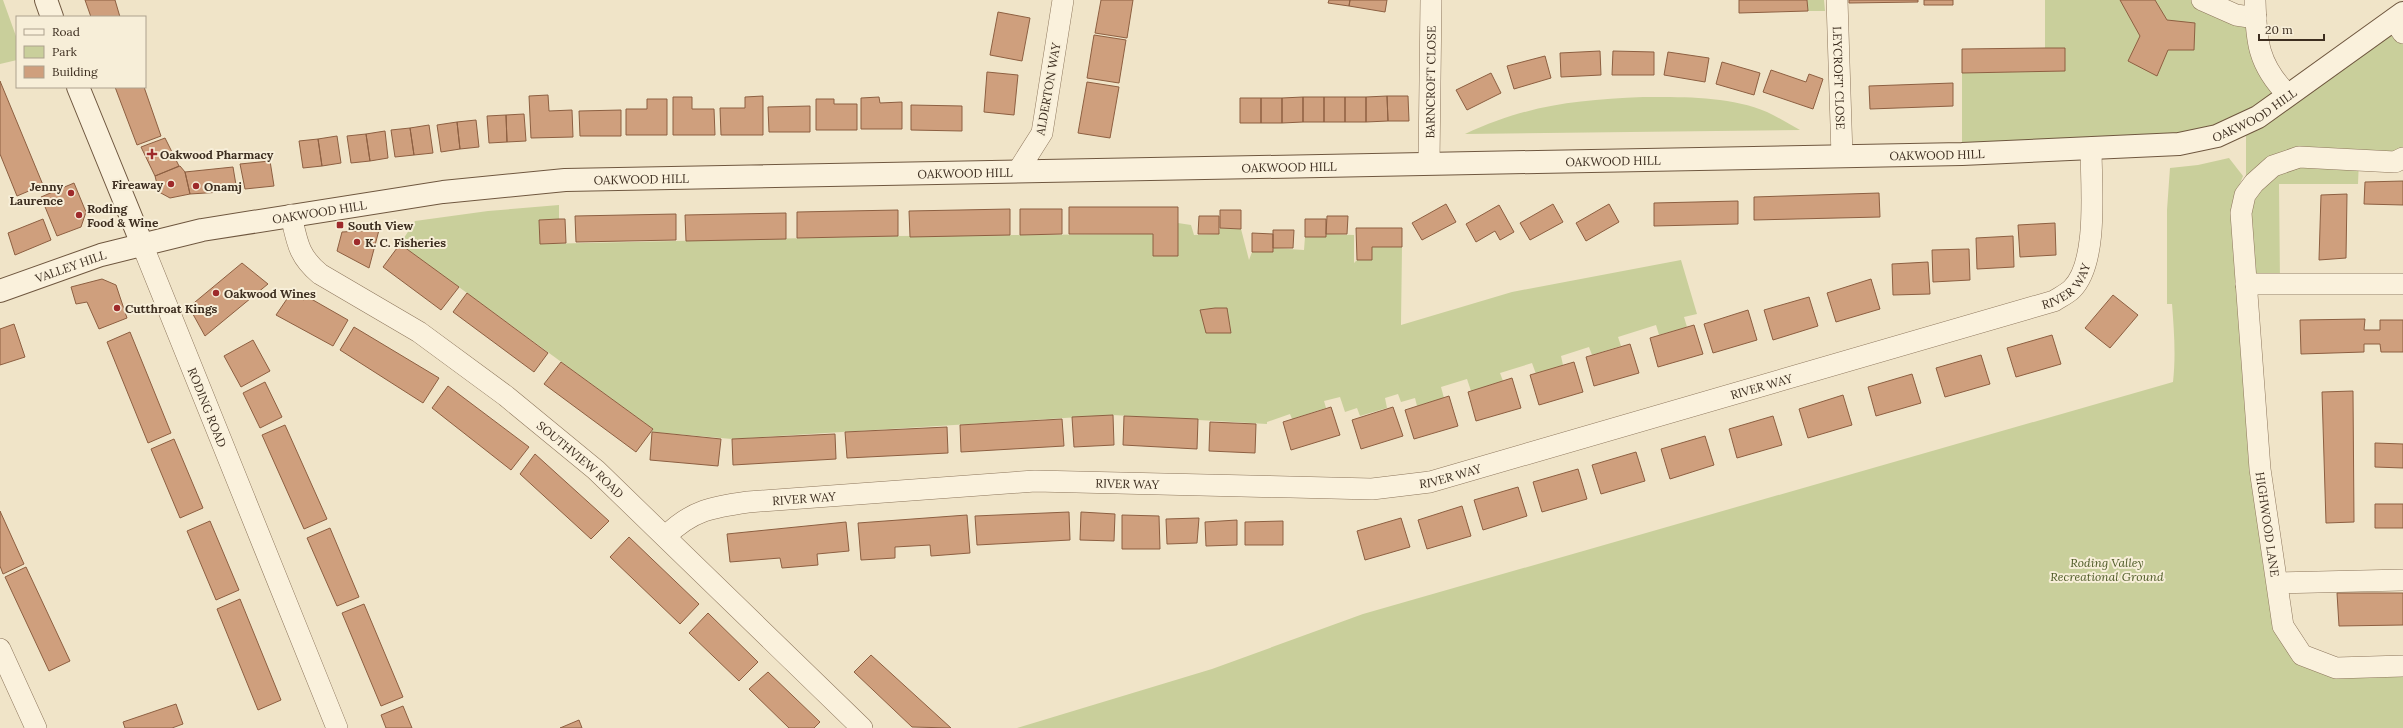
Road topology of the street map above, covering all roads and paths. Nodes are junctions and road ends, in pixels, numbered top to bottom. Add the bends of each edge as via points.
1 (46, 0) edge
2 (1063, 0) edge
3 (1431, 0) edge
4 (1837, 0) edge
5 (2202, 0) edge
6 (2255, 9) edge
7 (52, 16) edge
8 (2400, 22) edge
9 (78, 88) edge
10 (2288, 95) junction
11 (2091, 148) junction
12 (1842, 156) junction
13 (2403, 158) edge
14 (1429, 164) junction
15 (1018, 171) junction
16 (291, 215) junction
17 (142, 244) junction
18 (2246, 284) junction
19 (2403, 284) edge
20 (0, 291) edge
21 (666, 536) junction
22 (2403, 580) edge
23 (2278, 583) junction
24 (0, 649) edge
25 (2403, 666) edge
26 (331, 726) edge
27 (36, 728) edge
28 (862, 728) edge

1 - 7 street
2 - 15 street, ALDERTON WAY via 1042,133
3 - 14 street, BARNCROFT CLOSE
4 - 12 street, LEYCROFT CLOSE
5 - 6 street via 2236,14
6 - 10 street via 2260,56 2276,83
8 - 10 street, OAKWOOD HILL
9 - 17 street, RODING ROAD
10 - 11 street, OAKWOOD HILL via 2258,117 2217,136 2179,144
11 - 12 street, OAKWOOD HILL via 1976,154
11 - 21 street, RIVER WAY via 2091,237 2087,257 2081,274 2072,288 2054,301 1430,482 1372,489 1019,482 717,506 694,513
12 - 14 street, OAKWOOD HILL
13 - 18 street, HIGHWOOD LANE via 2395,162 2299,157 2273,166 2245,195 2241,213
14 - 15 street, OAKWOOD HILL
15 - 16 street, OAKWOOD HILL via 565,180 443,192
16 - 17 street, OAKWOOD HILL via 202,230
16 - 21 street, SOUTHVIEW ROAD via 299,251 306,263 320,274 419,332 506,396 596,470
17 - 20 street, VALLEY HILL via 101,255
17 - 26 street, RODING ROAD
18 - 19 street
18 - 23 street, HIGHWOOD LANE via 2260,468
21 - 28 street, SOUTHVIEW ROAD
22 - 23 street
23 - 25 street, HIGHWOOD LANE via 2284,626 2302,655 2336,668
24 - 27 street

